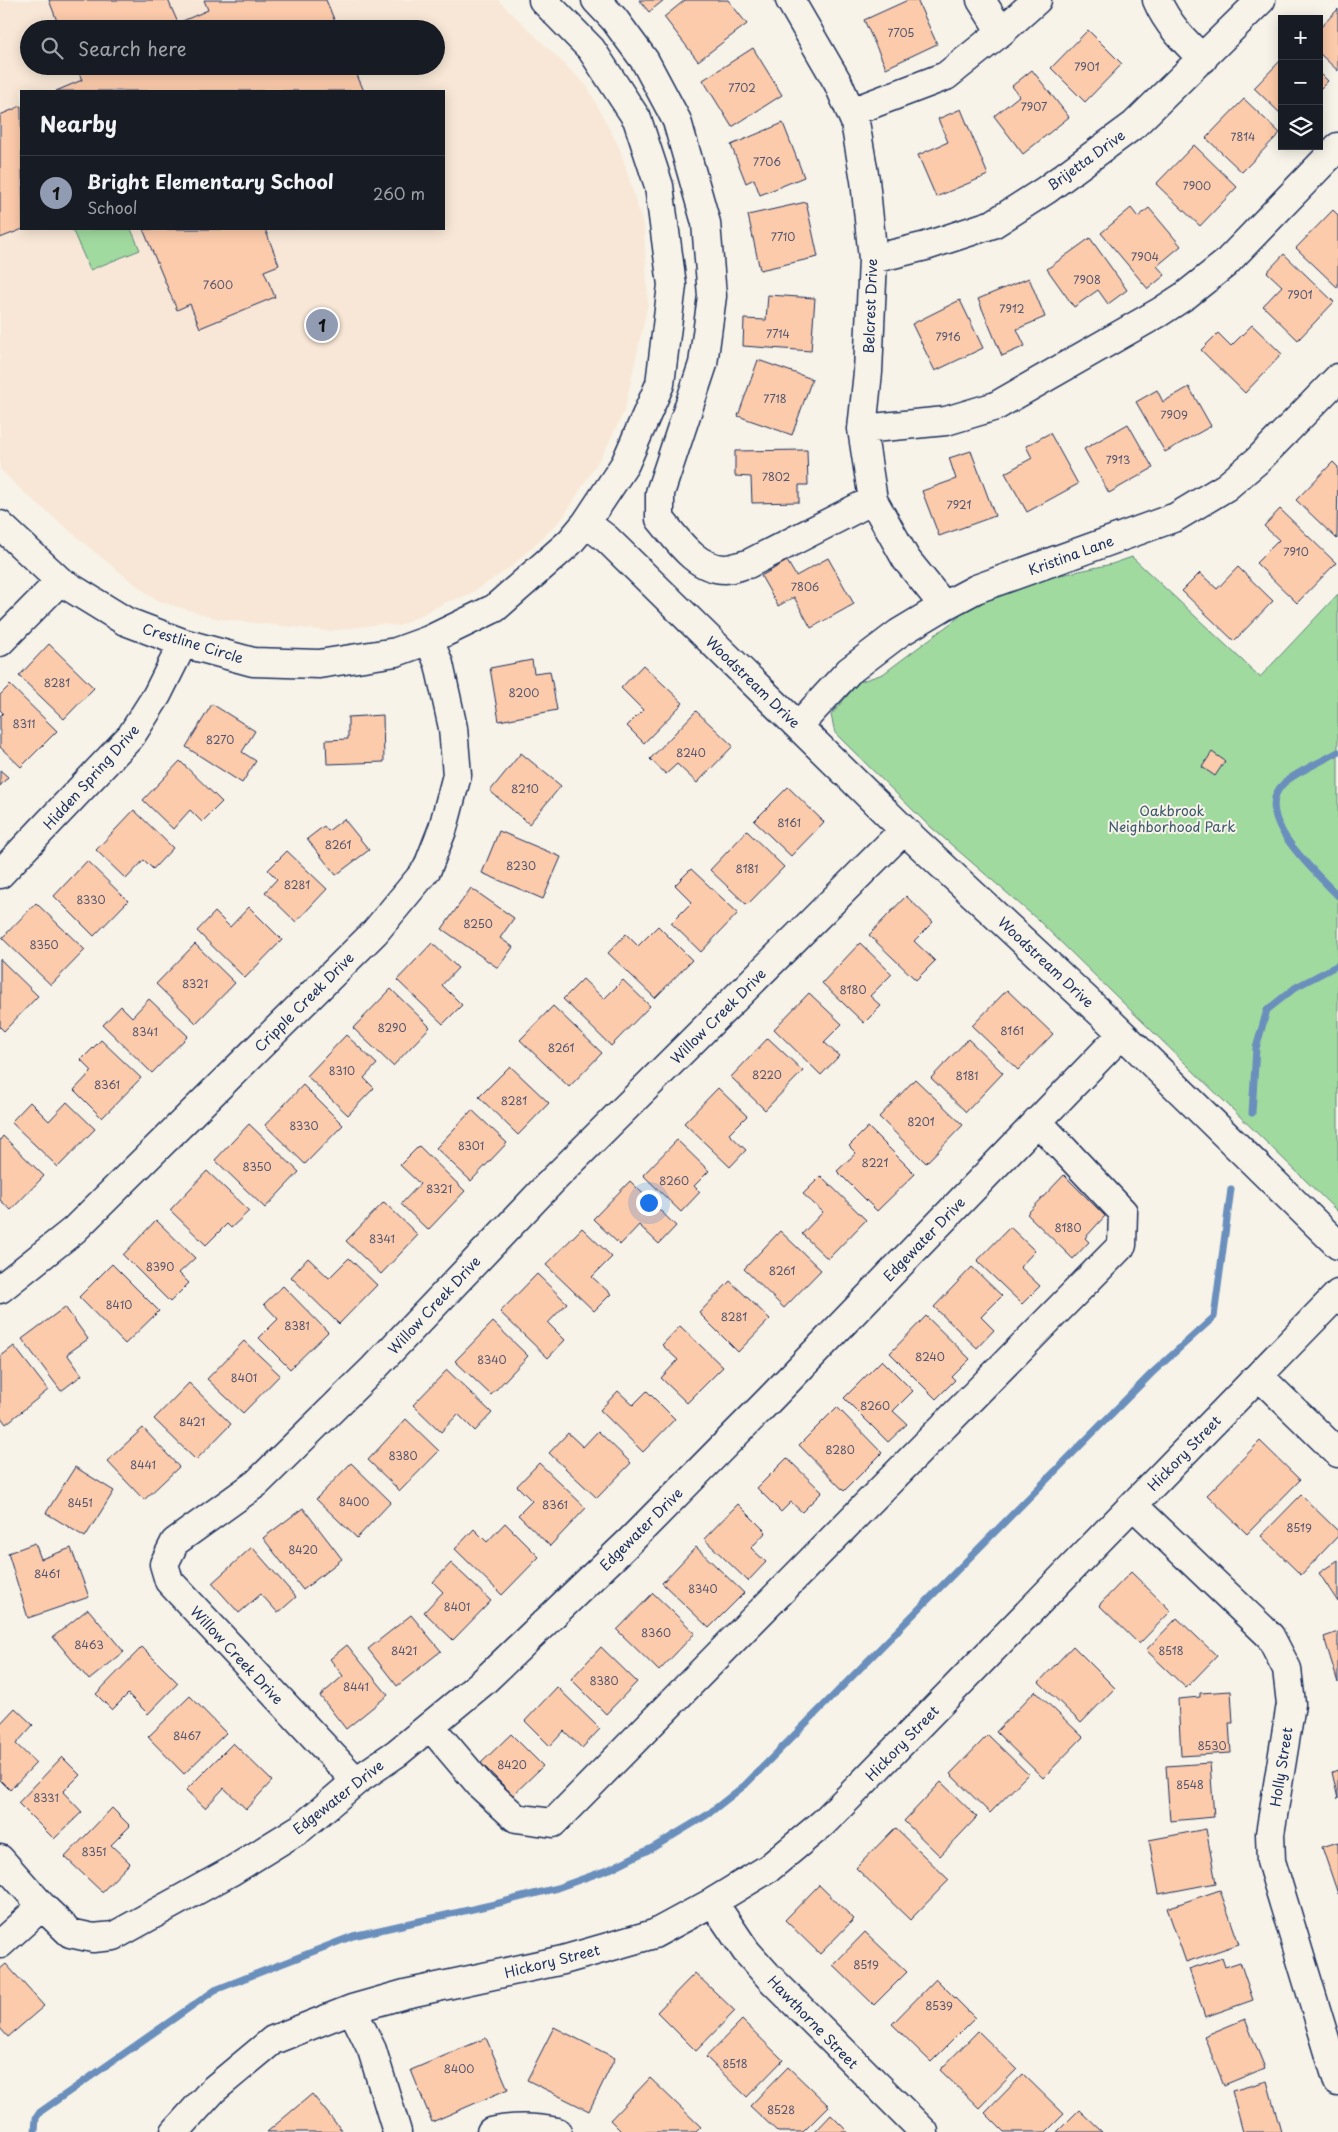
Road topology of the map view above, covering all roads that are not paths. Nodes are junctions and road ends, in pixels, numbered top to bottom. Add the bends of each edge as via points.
1 (543, 0) edge
2 (596, 0) edge
3 (790, 0) edge
4 (981, 0) edge
5 (1037, 0) edge
6 (1157, 0) edge
7 (1261, 0) edge
8 (1001, 32) junction
9 (1203, 59) junction
10 (851, 112) junction
11 (1338, 147) edge
12 (873, 259) junction
13 (1338, 378) edge
14 (862, 429) junction
15 (874, 500) junction
16 (586, 523) junction
17 (0, 525) edge
18 (60, 582) junction
19 (944, 606) junction
20 (429, 640) junction
21 (0, 642) edge
22 (183, 643) junction
23 (798, 726) junction
24 (904, 830) junction
25 (0, 874) edge
26 (1122, 1034) junction
27 (1037, 1122) junction
28 (1338, 1245) edge
29 (0, 1290) edge
30 (1338, 1294) edge
31 (1259, 1376) junction
32 (1338, 1453) edge
33 (1133, 1505) junction
34 (430, 1726) junction
35 (356, 1781) junction
36 (0, 1859) edge
37 (713, 1902) junction
38 (42, 1906) junction
39 (0, 1944) edge
40 (352, 2009) junction
41 (1338, 2082) edge
42 (175, 2132) edge
43 (396, 2132) edge
44 (491, 2132) edge
45 (557, 2132) edge
46 (924, 2132) edge

1 - 16 street via 591,49 637,119 659,186 672,285 660,384 625,464
2 - 15 street via 645,61 677,121 706,223 712,296 703,364 660,493 660,520 697,560 726,569 748,564
3 - 10 street, Belcrest Drive
4 - 8 street
5 - 8 street
6 - 9 street via 1163,14 1184,42
7 - 9 street, Brijetta Drive
8 - 10 street via 946,76
9 - 12 street, Brijetta Drive via 1134,125 1046,190 993,224
10 - 12 street, Belcrest Drive via 865,180
11 - 14 street via 1225,264 1160,312 996,406 946,421
12 - 14 street, Belcrest Drive
13 - 19 street, Kristina Lane via 1258,460 1226,487 1176,517 976,588
14 - 15 street, Belcrest Drive
15 - 19 street, Belcrest Drive via 906,559
16 - 20 street, Crestline Circle via 570,542 495,608
16 - 23 street, Woodstream Drive via 607,539
17 - 18 street, Crestline Circle
18 - 21 street
18 - 22 street, Crestline Circle via 125,621
19 - 23 street, Kristina Lane via 899,633 849,671
20 - 22 street, Crestline Circle via 396,652 319,664 254,662
20 - 29 street, Cripple Creek Drive via 453,728 457,775 427,869 375,932 81,1223
22 - 25 street, Hidden Spring Drive via 157,695 131,736
23 - 24 street, Woodstream Drive
24 - 26 street, Woodstream Drive
24 - 35 street, Willow Creek Drive via 558,1175 374,1368 271,1470 175,1542 164,1564 169,1581
26 - 27 street, Edgewater Drive
26 - 28 street, Woodstream Drive
27 - 34 street, Edgewater Drive via 630,1541 483,1682
27 - 34 street via 1123,1212 1122,1245 553,1823 516,1818 481,1786
30 - 31 street, Hickory Street
31 - 32 street
31 - 33 street, Hickory Street
33 - 37 street, Hickory Street via 823,1823 769,1868
33 - 41 street, Holly Street via 1270,1636 1287,1669 1291,1704 1270,1834 1271,1861
34 - 35 street, Edgewater Drive
35 - 38 street, Edgewater Drive via 301,1828 230,1872 114,1936 93,1938 70,1933
36 - 38 street
37 - 40 street, Hickory Street via 654,1934 563,1960 405,1994
37 - 46 street, Hawthorne Street via 746,1952
38 - 39 street
40 - 42 street, Hickory Street via 273,2040 213,2090
40 - 43 street via 372,2050
44 - 45 street via 536,2127

